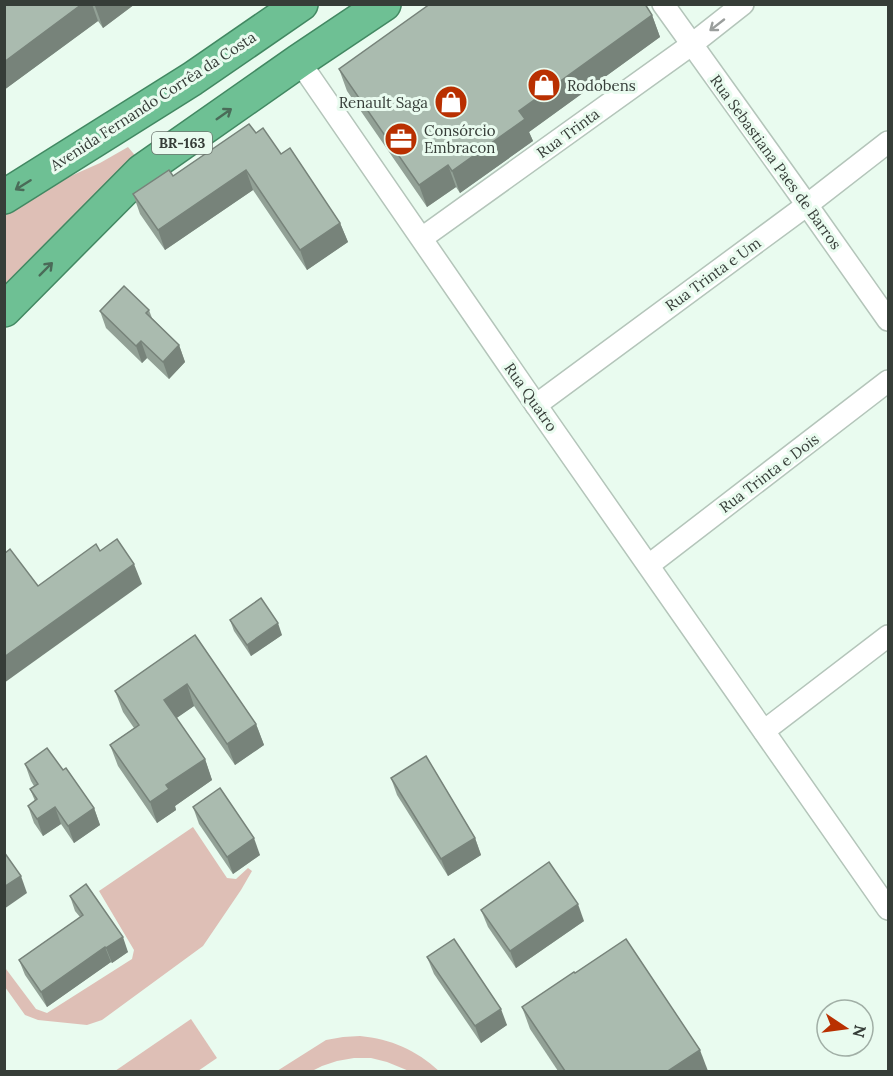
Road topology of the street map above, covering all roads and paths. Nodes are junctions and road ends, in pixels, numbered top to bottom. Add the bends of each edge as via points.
1 (301, 4) edge
2 (384, 4) edge
3 (663, 4) edge
4 (743, 4) edge
5 (692, 45) junction
6 (299, 62) junction
7 (888, 141) edge
8 (4, 197) edge
9 (807, 205) junction
10 (422, 238) junction
11 (4, 310) edge
12 (888, 320) edge
13 (888, 381) edge
14 (536, 405) junction
15 (649, 564) junction
16 (888, 636) edge
17 (764, 731) junction
18 (885, 897) edge

1 -> 8 highway, Avenida Fernando Corrêa da Costa via 192,79
2 - 6 highway, BR-163
3 - 5 street, Rua Sebastiana Paes de Barros
4 -> 5 street, Rua Trinta
5 - 9 street, Rua Sebastiana Paes de Barros
5 - 10 street, Rua Trinta
6 - 10 street, Rua Quatro
11 -> 6 highway, BR-163 via 142,171
7 - 9 street, Rua Trinta e Um
9 - 12 street, Rua Sebastiana Paes de Barros
9 - 14 street, Rua Trinta e Um
10 - 14 street, Rua Quatro
13 - 15 street, Rua Trinta e Dois
14 - 15 street, Rua Quatro
15 - 17 street, Rua Quatro
16 - 17 street
17 - 18 street, Rua Quatro

